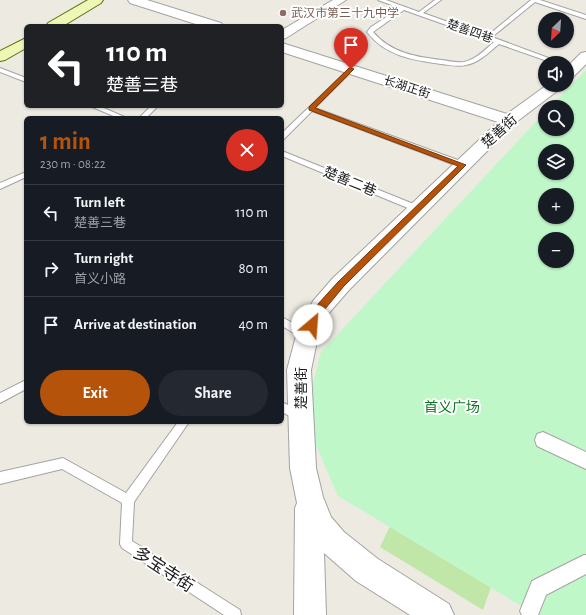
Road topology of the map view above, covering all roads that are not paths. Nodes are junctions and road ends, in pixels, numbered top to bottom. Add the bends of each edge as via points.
1 (97, 0) edge
2 (134, 0) edge
3 (341, 0) edge
4 (381, 0) edge
5 (438, 0) edge
6 (534, 0) edge
7 (404, 8) junction
8 (419, 14) junction
9 (586, 17) edge
10 (56, 24) edge
11 (210, 24) edge
12 (284, 34) edge
13 (488, 38) junction
14 (498, 42) junction
15 (24, 43) edge
16 (284, 48) edge
17 (539, 56) edge
18 (586, 56) edge
19 (0, 57) edge
20 (574, 66) edge
21 (351, 69) junction
22 (0, 70) edge
23 (24, 79) edge
24 (547, 92) edge
25 (98, 108) edge
26 (153, 108) edge
27 (311, 109) junction
28 (119, 116) edge
29 (144, 116) edge
30 (509, 120) junction
31 (284, 135) edge
32 (284, 154) edge
33 (463, 165) junction
34 (24, 175) edge
35 (0, 186) edge
36 (418, 209) junction
37 (284, 322) edge
38 (306, 336) junction
39 (24, 385) edge
40 (0, 398) edge
41 (291, 412) edge
42 (183, 424) edge
43 (543, 440) dead end
44 (586, 461) edge
45 (0, 478) edge
46 (309, 498) junction
47 (128, 500) junction
48 (586, 565) edge
49 (530, 611) dead end
50 (235, 615) edge
51 (310, 615) edge
52 (438, 615) edge

1 - 10 main road
2 - 11 street
3 - 12 street
4 - 7 lane, 楚善四巷
5 - 8 lane
6 - 9 lane
6 - 13 lane
7 - 8 lane, 楚善四巷
7 - 14 lane via 370,32 376,40 393,51 419,59 467,64
8 - 13 lane, 楚善四巷
13 - 14 lane, 楚善四巷
14 - 17 lane, 楚善四巷
15 - 19 main road
16 - 21 street, 长湖正街
18 - 20 street
21 - 27 lane
21 - 30 street, 长湖正街
22 - 23 lane
24 - 30 street, 楚善街
25 - 28 lane
26 - 29 lane
27 - 31 lane
27 - 33 lane
30 - 33 street, 楚善街
32 - 36 lane, 楚善二巷
33 - 36 street, 楚善街
34 - 35 lane
36 - 38 street, 楚善街 via 341,284 321,307
37 - 38 lane
38 - 41 street, 楚善街
39 - 40 lane
41 - 46 street, 楚善街
42 - 47 lane
43 - 44 street
45 - 47 lane via 63,463
46 - 51 street
46 - 52 street, 楚善街 via 321,527 334,542 367,570
47 - 50 lane, 多宝寺街 via 126,544
48 - 49 street via 539,588

